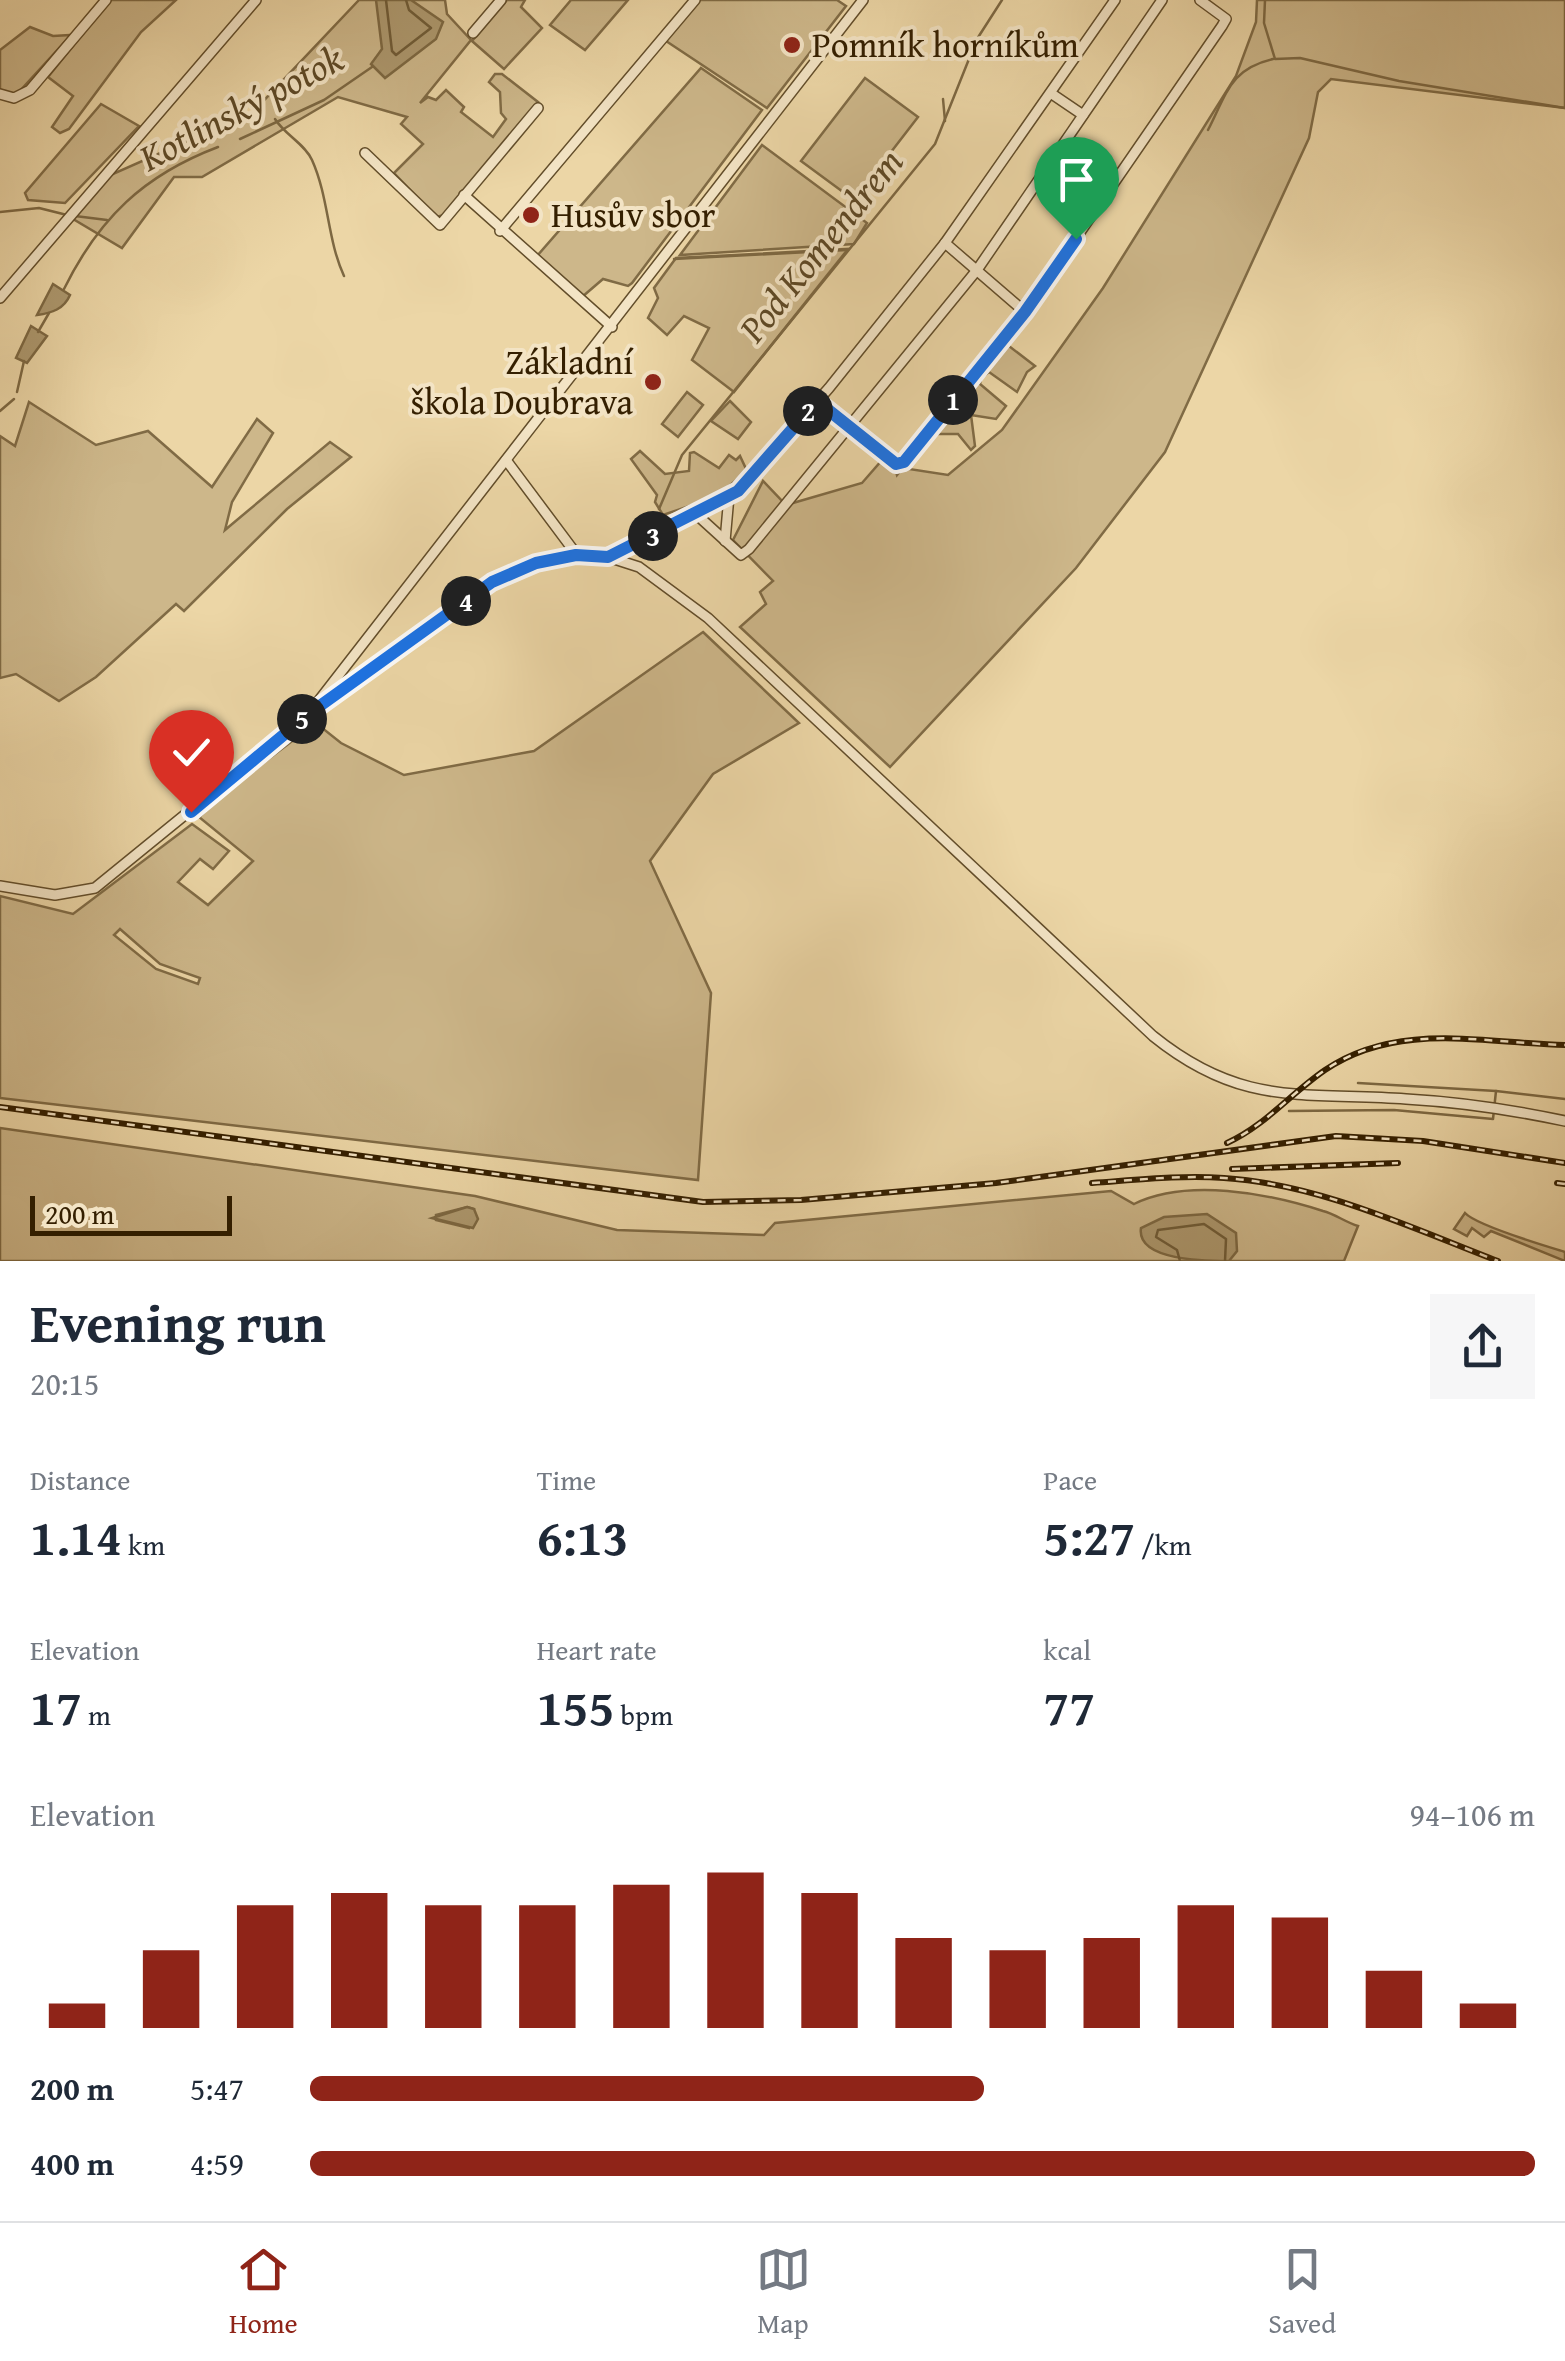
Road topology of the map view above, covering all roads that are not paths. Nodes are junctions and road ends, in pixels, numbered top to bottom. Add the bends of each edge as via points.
1 (106, 0) edge
2 (256, 0) edge
3 (501, 0) edge
4 (695, 0) edge
5 (863, 0) edge
6 (1115, 0) edge
7 (1162, 0) edge
8 (1200, 0) edge
9 (473, 33) dead end
10 (0, 94) edge
11 (1052, 94) junction
12 (538, 108) dead end
13 (1083, 115) junction
14 (365, 153) dead end
15 (464, 195) junction
16 (500, 231) junction
17 (945, 243) junction
18 (977, 270) junction
19 (0, 298) edge
20 (1025, 312) junction
21 (612, 327) junction
22 (817, 401) junction
23 (849, 427) junction
24 (506, 460) junction
25 (729, 496) junction
26 (698, 515) junction
27 (643, 541) junction
28 (725, 541) junction
29 (576, 555) junction
30 (608, 557) junction
31 (639, 567) junction
32 (310, 713) junction
33 (0, 886) edge
34 (1565, 1121) edge

1 - 10 street via 30,90 14,98
2 - 19 street
3 - 9 street
4 - 16 street
5 - 21 street
6 - 11 street
7 - 13 street
8 - 20 street via 1226,18 1222,26
11 - 13 street
11 - 17 street
12 - 15 street
13 - 18 street
14 - 15 street via 440,225
15 - 16 street
16 - 21 street
17 - 18 street
17 - 22 street
18 - 20 street
18 - 23 street
20 - 23 street via 904,462 896,464
21 - 24 street
22 - 23 street
22 - 25 street
23 - 28 street via 749,549 740,555
24 - 29 street
24 - 32 street
25 - 26 street
25 - 28 street
26 - 27 street
26 - 28 street
27 - 30 street
27 - 31 street
29 - 30 street
29 - 32 street via 492,582
30 - 31 street
31 - 34 street via 708,618 1188,1063 1254,1090 1425,1100
32 - 33 street via 95,888 55,896

